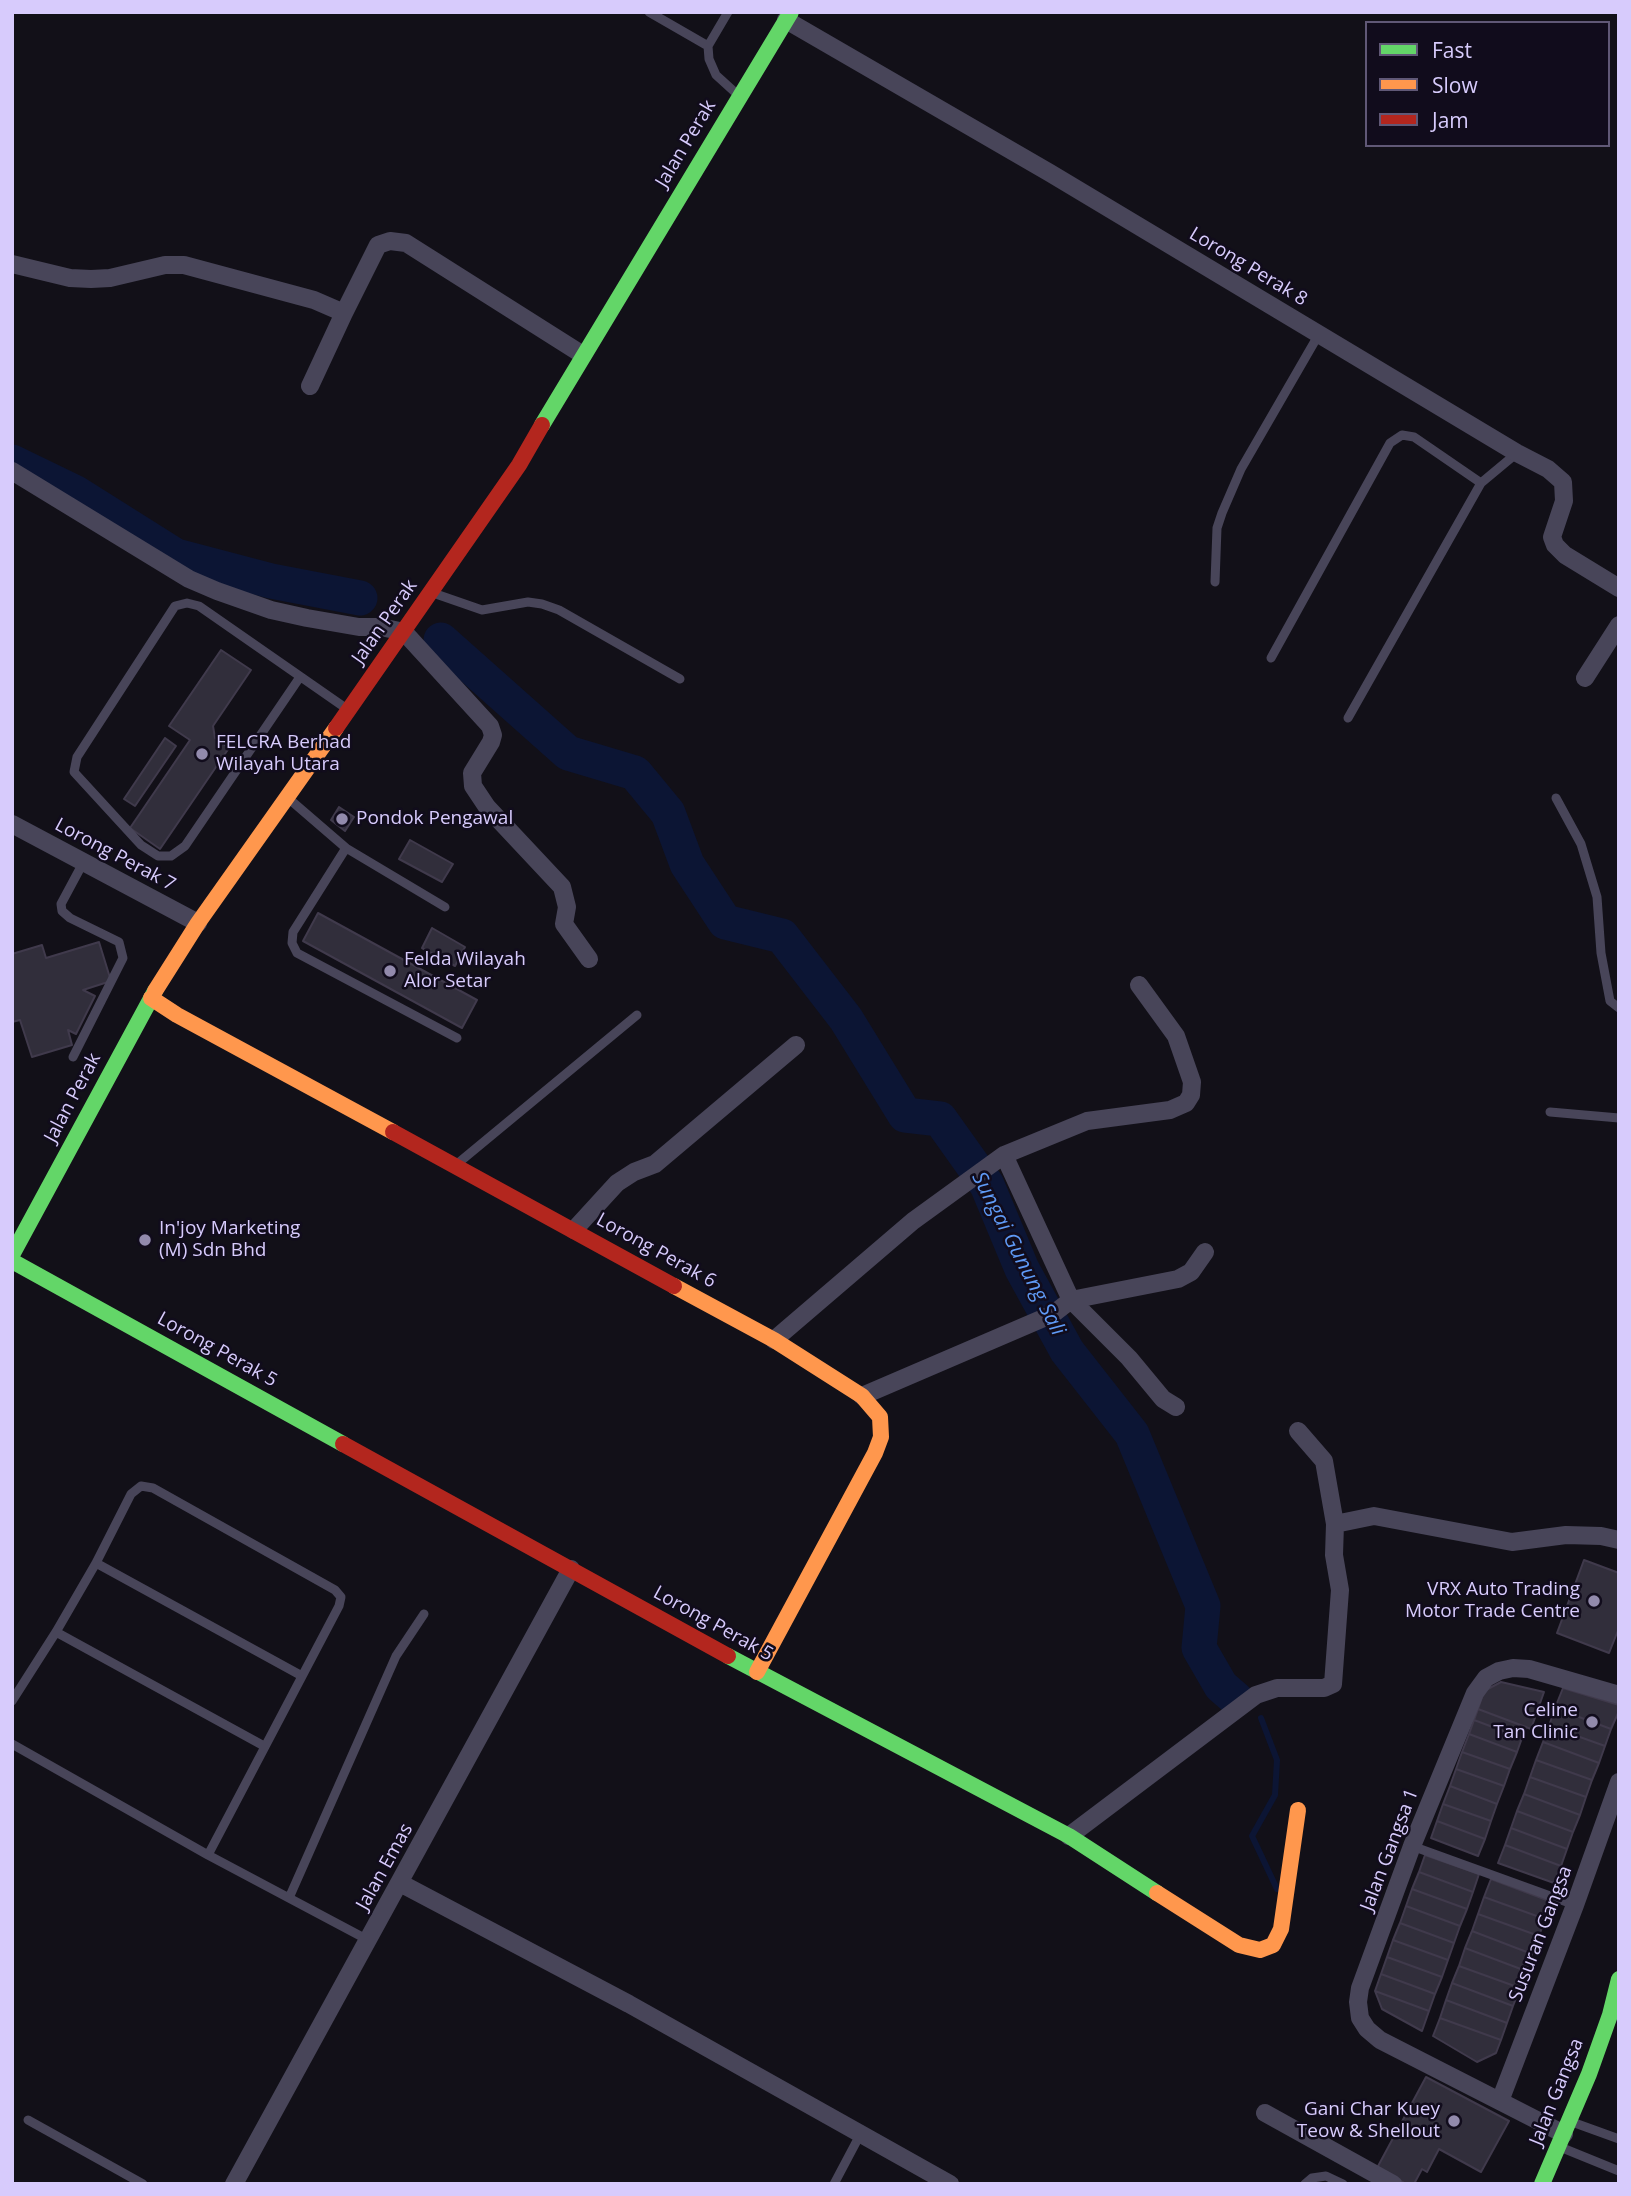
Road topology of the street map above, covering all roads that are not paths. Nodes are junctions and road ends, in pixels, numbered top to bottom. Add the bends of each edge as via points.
1 (649, 12) edge
2 (728, 12) edge
3 (788, 16) edge
4 (708, 46) junction
5 (740, 96) junction
6 (12, 264) edge
7 (344, 313) junction
8 (1319, 334) junction
9 (583, 355) junction
10 (310, 386) dead end
11 (1517, 453) junction
12 (12, 471) edge
13 (1481, 483) junction
14 (1215, 582) dead end
15 (1619, 588) edge
16 (432, 592) junction
17 (1619, 625) edge
18 (404, 632) junction
19 (1271, 658) dead end
20 (300, 677) junction
21 (1585, 678) dead end
22 (680, 679) dead end
23 (349, 710) junction
24 (1349, 718) dead end
25 (287, 797) junction
26 (1556, 798) dead end
27 (12, 824) edge
28 (346, 848) junction
29 (83, 863) junction
30 (445, 907) dead end
31 (198, 923) junction
32 (589, 960) dead end
33 (1139, 985) dead end
34 (151, 998) junction
35 (1619, 1008) edge
36 (637, 1014) dead end
37 (457, 1038) dead end
38 (796, 1045) dead end
39 (73, 1057) dead end
40 (1550, 1112) dead end
41 (1619, 1118) edge
42 (1004, 1155) junction
43 (456, 1165) junction
44 (574, 1230) junction
45 (1205, 1252) dead end
46 (12, 1255) edge
47 (12, 1261) edge
48 (1071, 1300) junction
49 (775, 1339) junction
50 (862, 1396) junction
51 (1176, 1407) dead end
52 (1298, 1431) dead end
53 (1335, 1524) junction
54 (1619, 1540) edge
55 (96, 1563) junction
56 (571, 1569) junction
57 (424, 1614) dead end
58 (57, 1632) junction
59 (757, 1672) junction
60 (302, 1676) junction
61 (1619, 1694) edge
62 (12, 1701) edge
63 (12, 1744) edge
64 (264, 1746) junction
65 (1619, 1782) edge
66 (1298, 1810) dead end
67 (1069, 1836) junction
68 (1412, 1846) junction
69 (208, 1855) junction
70 (400, 1883) junction
71 (289, 1898) junction
72 (1575, 1905) junction
73 (368, 1940) junction
74 (1619, 1979) edge
75 (1614, 2008) edge
76 (1500, 2101) junction
77 (1265, 2113) dead end
78 (28, 2120) dead end
79 (862, 2133) junction
80 (1564, 2134) junction
81 (1619, 2139) edge
82 (1619, 2171) edge
83 (143, 2184) edge
84 (234, 2184) edge
85 (834, 2184) edge
86 (950, 2184) edge
87 (1305, 2184) edge
88 (1343, 2184) edge
89 (1393, 2184) edge
90 (1542, 2184) edge

1 - 4 lane
2 - 4 lane
3 - 5 street, Jalan Perak
3 - 8 street, Lorong Perak 8
4 - 5 lane via 716,75
5 - 9 street, Jalan Perak
6 - 7 street via 91,279 184,265 314,300
7 - 9 street via 378,245 406,243
7 - 10 street
8 - 11 street, Lorong Perak 8
8 - 14 lane via 1241,469 1222,513
9 - 16 street, Jalan Perak via 519,465
11 - 13 lane
11 - 15 street, Lorong Perak 8 via 1563,482 1563,501 1552,537 1555,545
12 - 18 street via 189,579 217,591 307,618
13 - 19 lane via 1413,437 1402,435 1390,443
13 - 24 lane
16 - 18 street, Jalan Perak
16 - 22 lane via 482,610 542,604
17 - 21 street
18 - 23 street, Jalan Perak
18 - 32 street via 490,726 493,735 472,773 473,786 562,887 567,907 564,925
20 - 20 lane via 199,606 174,606 77,757 74,772 141,845 158,856 171,856 185,846
20 - 23 lane
23 - 25 street, Jalan Perak
25 - 28 lane
25 - 31 street, Jalan Perak
26 - 35 lane via 1581,844 1597,897 1610,1001
27 - 29 street, Lorong Perak 7
28 - 30 lane
28 - 37 lane via 293,932 297,953
29 - 31 street, Lorong Perak 7
29 - 39 lane via 61,904 62,911 119,942 123,958
31 - 34 street, Jalan Perak
33 - 42 street via 1176,1036 1192,1082 1186,1103 1170,1110 1087,1121
34 - 43 street, Lorong Perak 6
34 - 46 street, Jalan Perak
36 - 43 lane
38 - 44 street via 655,1164 617,1183
40 - 41 lane
42 - 48 street
42 - 49 street via 913,1221
43 - 44 street, Lorong Perak 6
44 - 49 street, Lorong Perak 6
45 - 48 street via 1191,1272 1178,1279
47 - 56 street, Lorong Perak 5
48 - 50 street via 1053,1314
48 - 51 street via 1163,1399
49 - 50 street, Lorong Perak 6
50 - 59 street, Lorong Perak 6 via 880,1417 881,1437 875,1453
52 - 53 street via 1324,1461
53 - 54 street via 1374,1516 1512,1542 1566,1535
53 - 67 street via 1340,1590 1332,1684 1277,1688 1256,1695
55 - 58 lane
55 - 60 lane
55 - 60 lane via 131,1494 141,1486 165,1494 341,1597
56 - 59 street, Lorong Perak 5
56 - 70 street, Jalan Emas
57 - 71 lane via 396,1656
58 - 62 lane
58 - 64 lane
59 - 67 street, Lorong Perak 5
60 - 64 lane
61 - 68 street, Jalan Gangsa 1 via 1529,1669 1513,1668 1486,1678 1475,1693
63 - 69 lane
64 - 69 lane
65 - 72 street, Susuran Gangsa
66 - 67 street, Lorong Perak 5 via 1280,1929 1273,1945 1260,1950 1240,1945
68 - 72 lane
68 - 76 street, Jalan Gangsa 1 via 1360,1988 1360,2018 1380,2040
69 - 71 lane
70 - 73 street, Jalan Emas
70 - 79 street
71 - 73 lane
72 - 76 street, Susuran Gangsa
73 - 84 street, Jalan Emas
74 - 75 street, Jalan Gangsa
75 - 80 street, Jalan Gangsa
76 - 80 street, Jalan Gangsa 1
77 - 89 street
78 - 83 lane
79 - 85 lane
79 - 86 street
80 - 81 lane
80 - 82 lane
80 - 90 street, Jalan Gangsa
87 - 88 lane via 1326,2176

